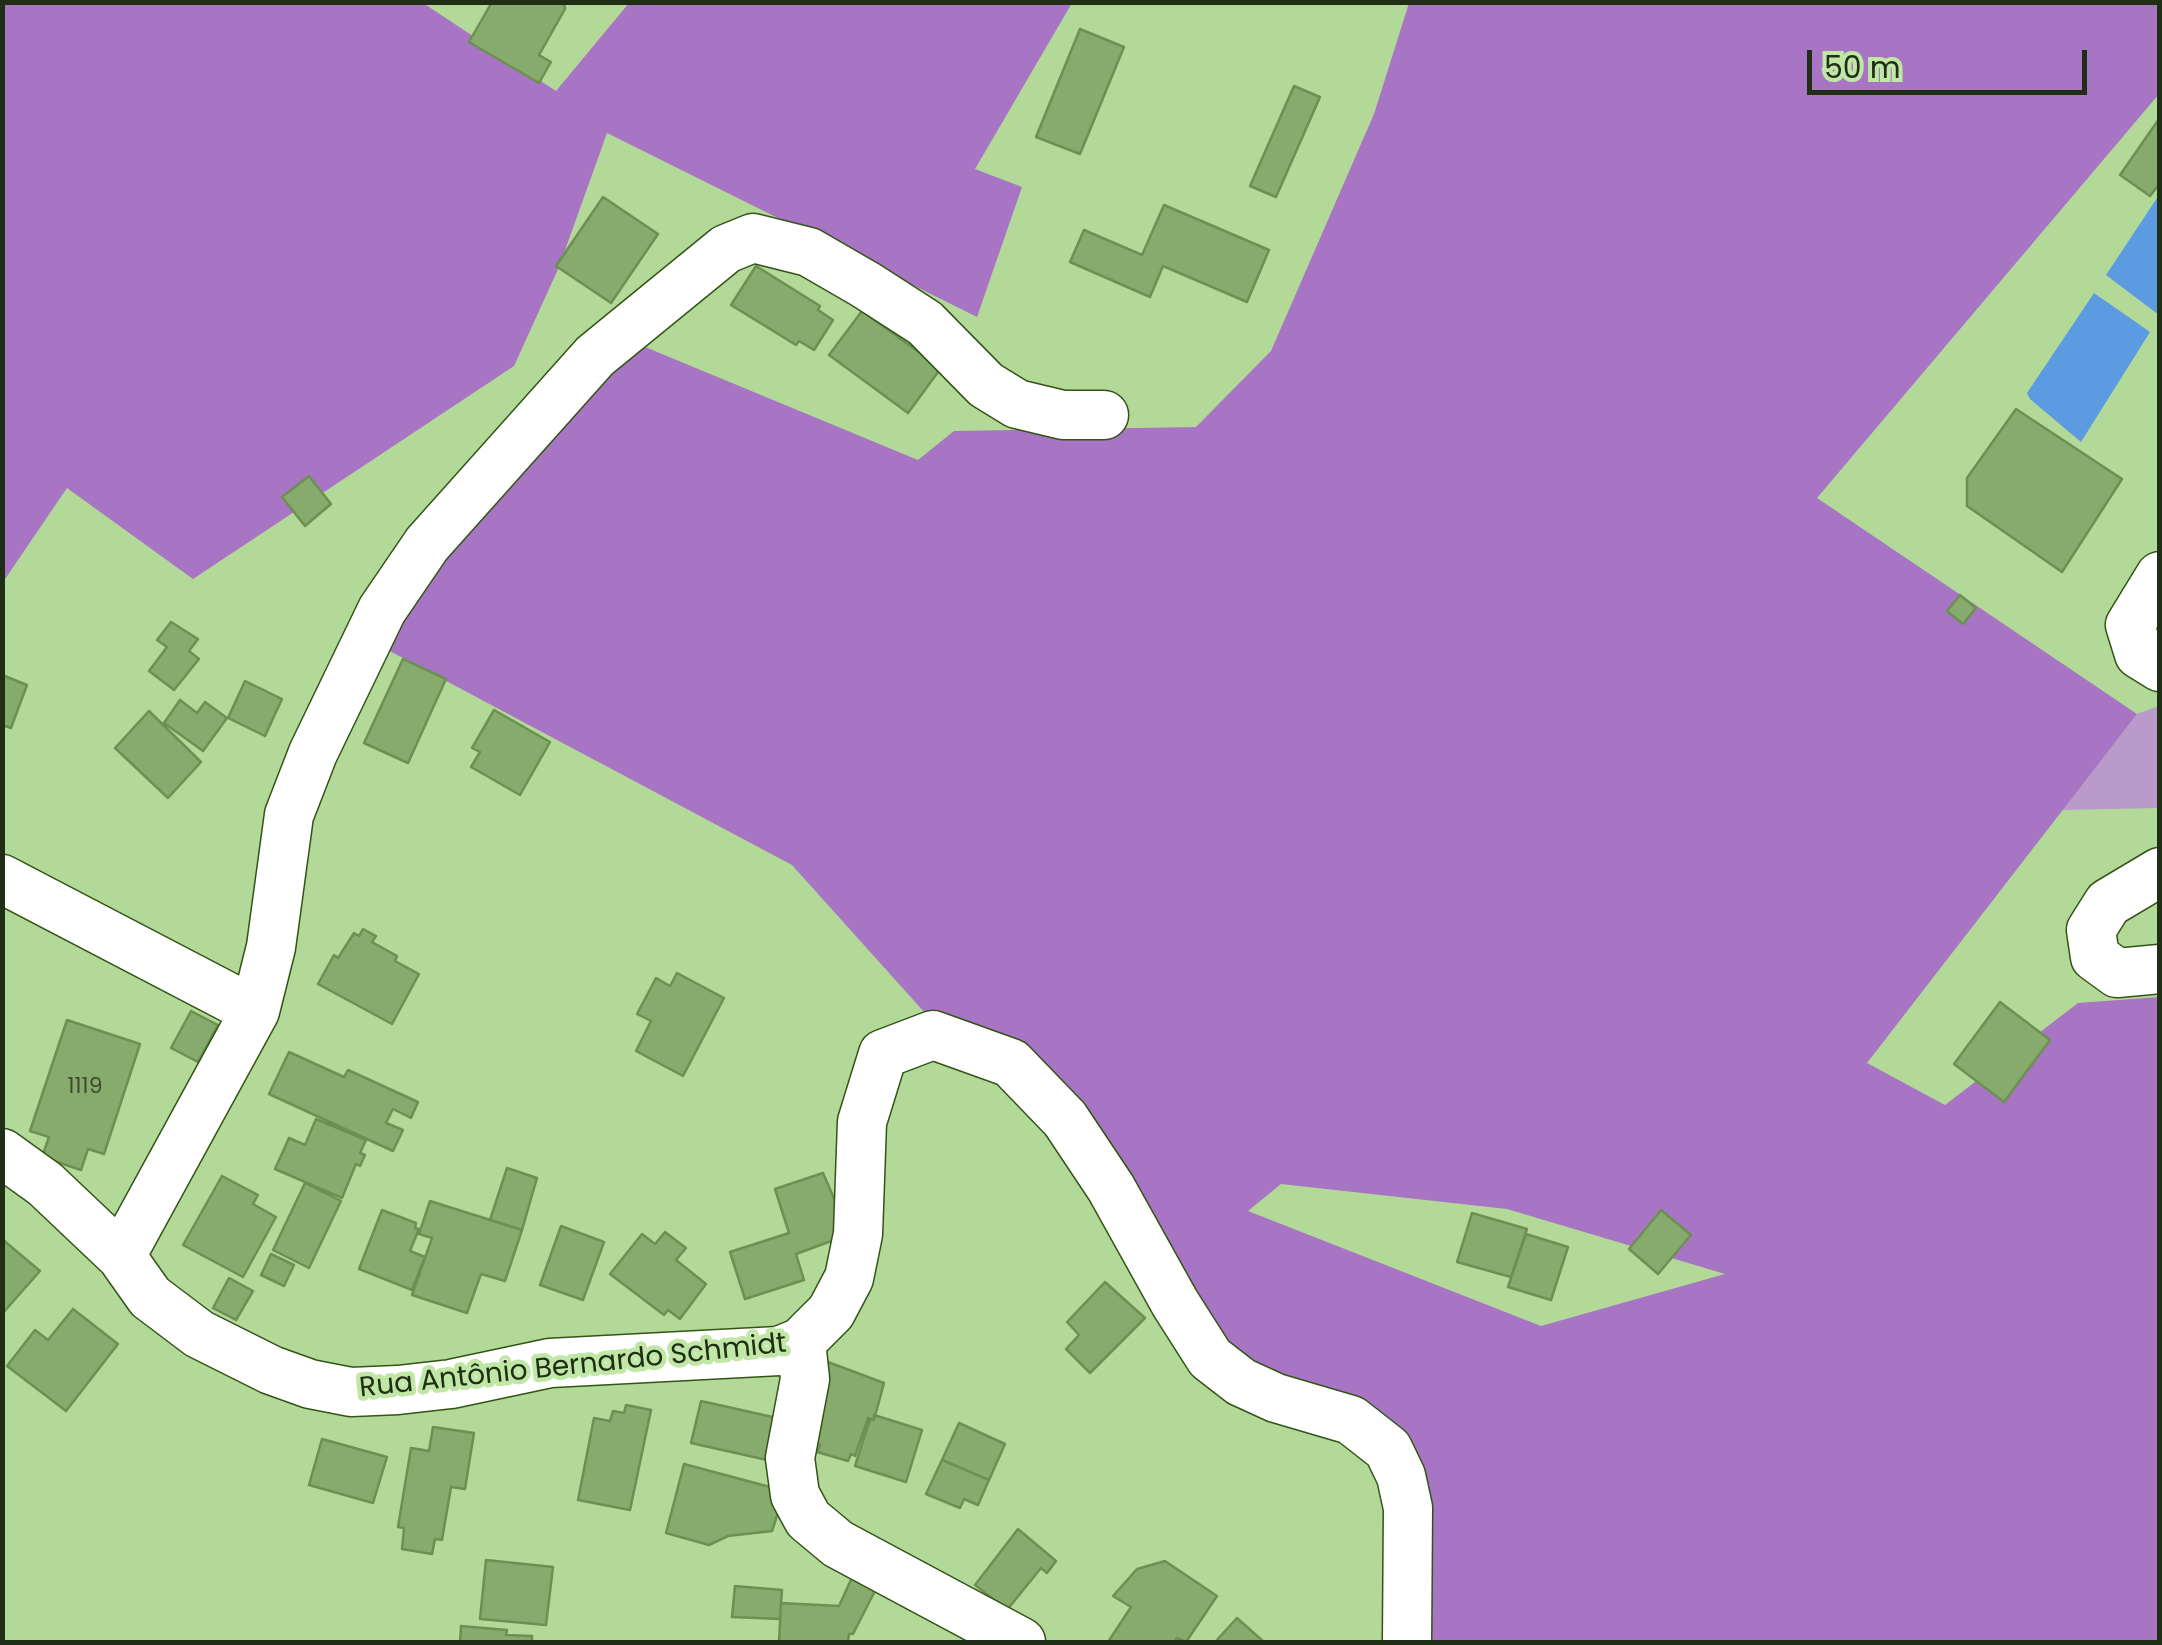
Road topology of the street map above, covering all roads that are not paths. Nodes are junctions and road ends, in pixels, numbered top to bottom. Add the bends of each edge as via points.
1 (1104, 415) dead end
2 (2160, 576) edge
3 (2160, 667) edge
4 (2160, 872) edge
5 (2, 879) edge
6 (2160, 969) edge
7 (255, 1011) junction
8 (2, 1153) edge
9 (121, 1256) junction
10 (800, 1342) junction
11 (1021, 1642) edge
12 (1406, 1642) edge

1 - 7 street via 1017,404 986,385 925,323 808,252 753,238 726,249 595,356 427,544 382,610 290,815
2 - 3 street via 2130,625 2139,654
4 - 6 street via 2108,904 2091,930 2094,957 2118,973
5 - 7 street
7 - 9 street
8 - 9 street, Rua Antônio Bernardo Schmidt
9 - 10 street, Rua Antônio Bernardo Schmidt via 150,1297 199,1334 272,1370 351,1392 451,1384 550,1363 779,1351
10 - 11 street via 805,1379 790,1458 808,1519 838,1544
10 - 12 street, Rua Antônio Bernardo Schmidt via 830,1312 849,1278 858,1234 862,1122 883,1054 933,1035 1010,1063 1066,1119 1210,1358 1276,1398 1351,1420 1388,1449 1408,1508

